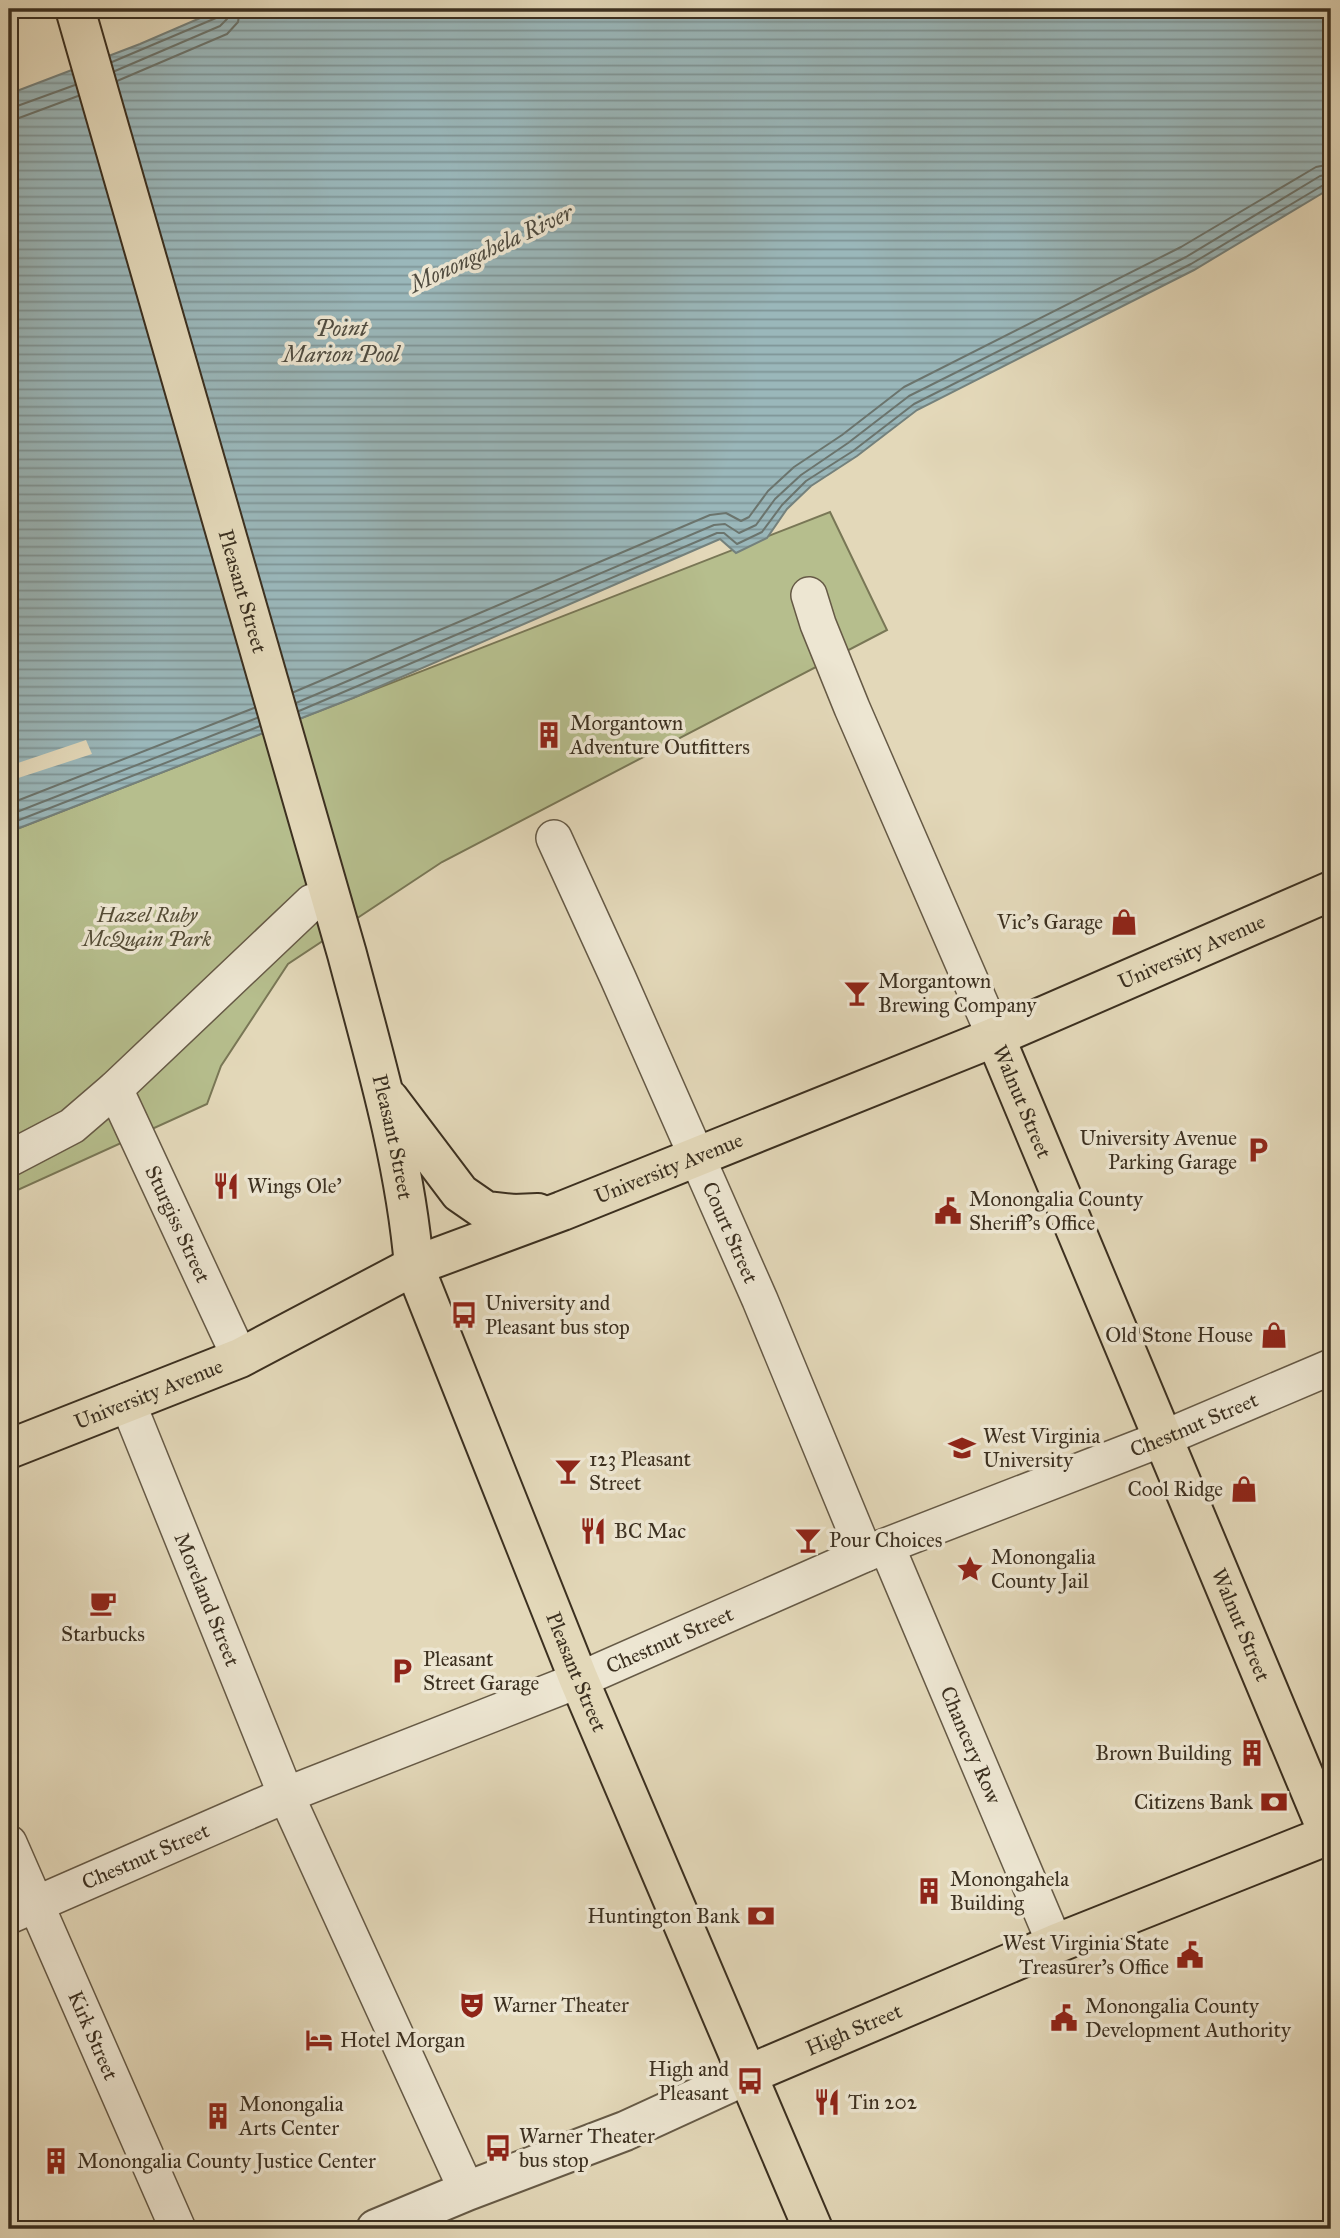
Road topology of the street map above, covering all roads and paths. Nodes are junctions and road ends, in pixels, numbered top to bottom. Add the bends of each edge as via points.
1 (75, 9) edge
2 (809, 594) dead end
3 (554, 838) dead end
4 (1331, 891) edge
5 (312, 902) dead end
6 (995, 1037) junction
7 (115, 1089) junction
8 (383, 1092) junction
9 (695, 1157) junction
10 (9, 1158) edge
11 (562, 1211) junction
12 (414, 1266) junction
13 (240, 1357) junction
14 (1331, 1367) edge
15 (127, 1401) junction
16 (1164, 1438) junction
17 (9, 1449) edge
18 (876, 1551) junction
19 (579, 1680) junction
20 (286, 1796) junction
21 (1331, 1836) edge
22 (9, 1843) edge
23 (22, 1911) edge
24 (1055, 1944) junction
25 (747, 2075) junction
26 (467, 2191) junction
27 (178, 2229) edge
28 (376, 2229) edge
29 (813, 2229) edge

1 - 8 main road, Pleasant Street
2 - 6 street, Walnut Street via 852,708
3 - 9 street, Court Street
4 - 6 main road, University Avenue
5 - 7 street
6 - 9 main road, University Avenue
6 - 16 main road, Walnut Street
7 - 10 street via 72,1126
7 - 13 street, Sturgiss Street
8 - 11 main road via 460,1194 486,1211
8 - 12 main road, Pleasant Street
9 - 11 main road, University Avenue
9 - 18 street, Court Street
11 - 12 main road, University Avenue
12 - 13 main road, University Avenue
12 - 19 main road, Pleasant Street
13 - 15 main road, University Avenue
14 - 16 street, Chestnut Street
15 - 17 main road, University Avenue
15 - 20 street, Moreland Street
16 - 18 street, Chestnut Street
16 - 21 main road, Walnut Street
18 - 19 street, Chestnut Street
18 - 24 street, Chancery Row
19 - 20 street, Chestnut Street
19 - 25 main road, Pleasant Street
20 - 23 street, Chestnut Street
20 - 26 street, Moreland Street
21 - 24 main road, High Street
22 - 23 street, Kirk Street
23 - 27 street, Kirk Street
24 - 25 main road, High Street
25 - 26 street, High Street via 625,2131
25 - 29 main road, Pleasant Street
26 - 28 street, High Street

